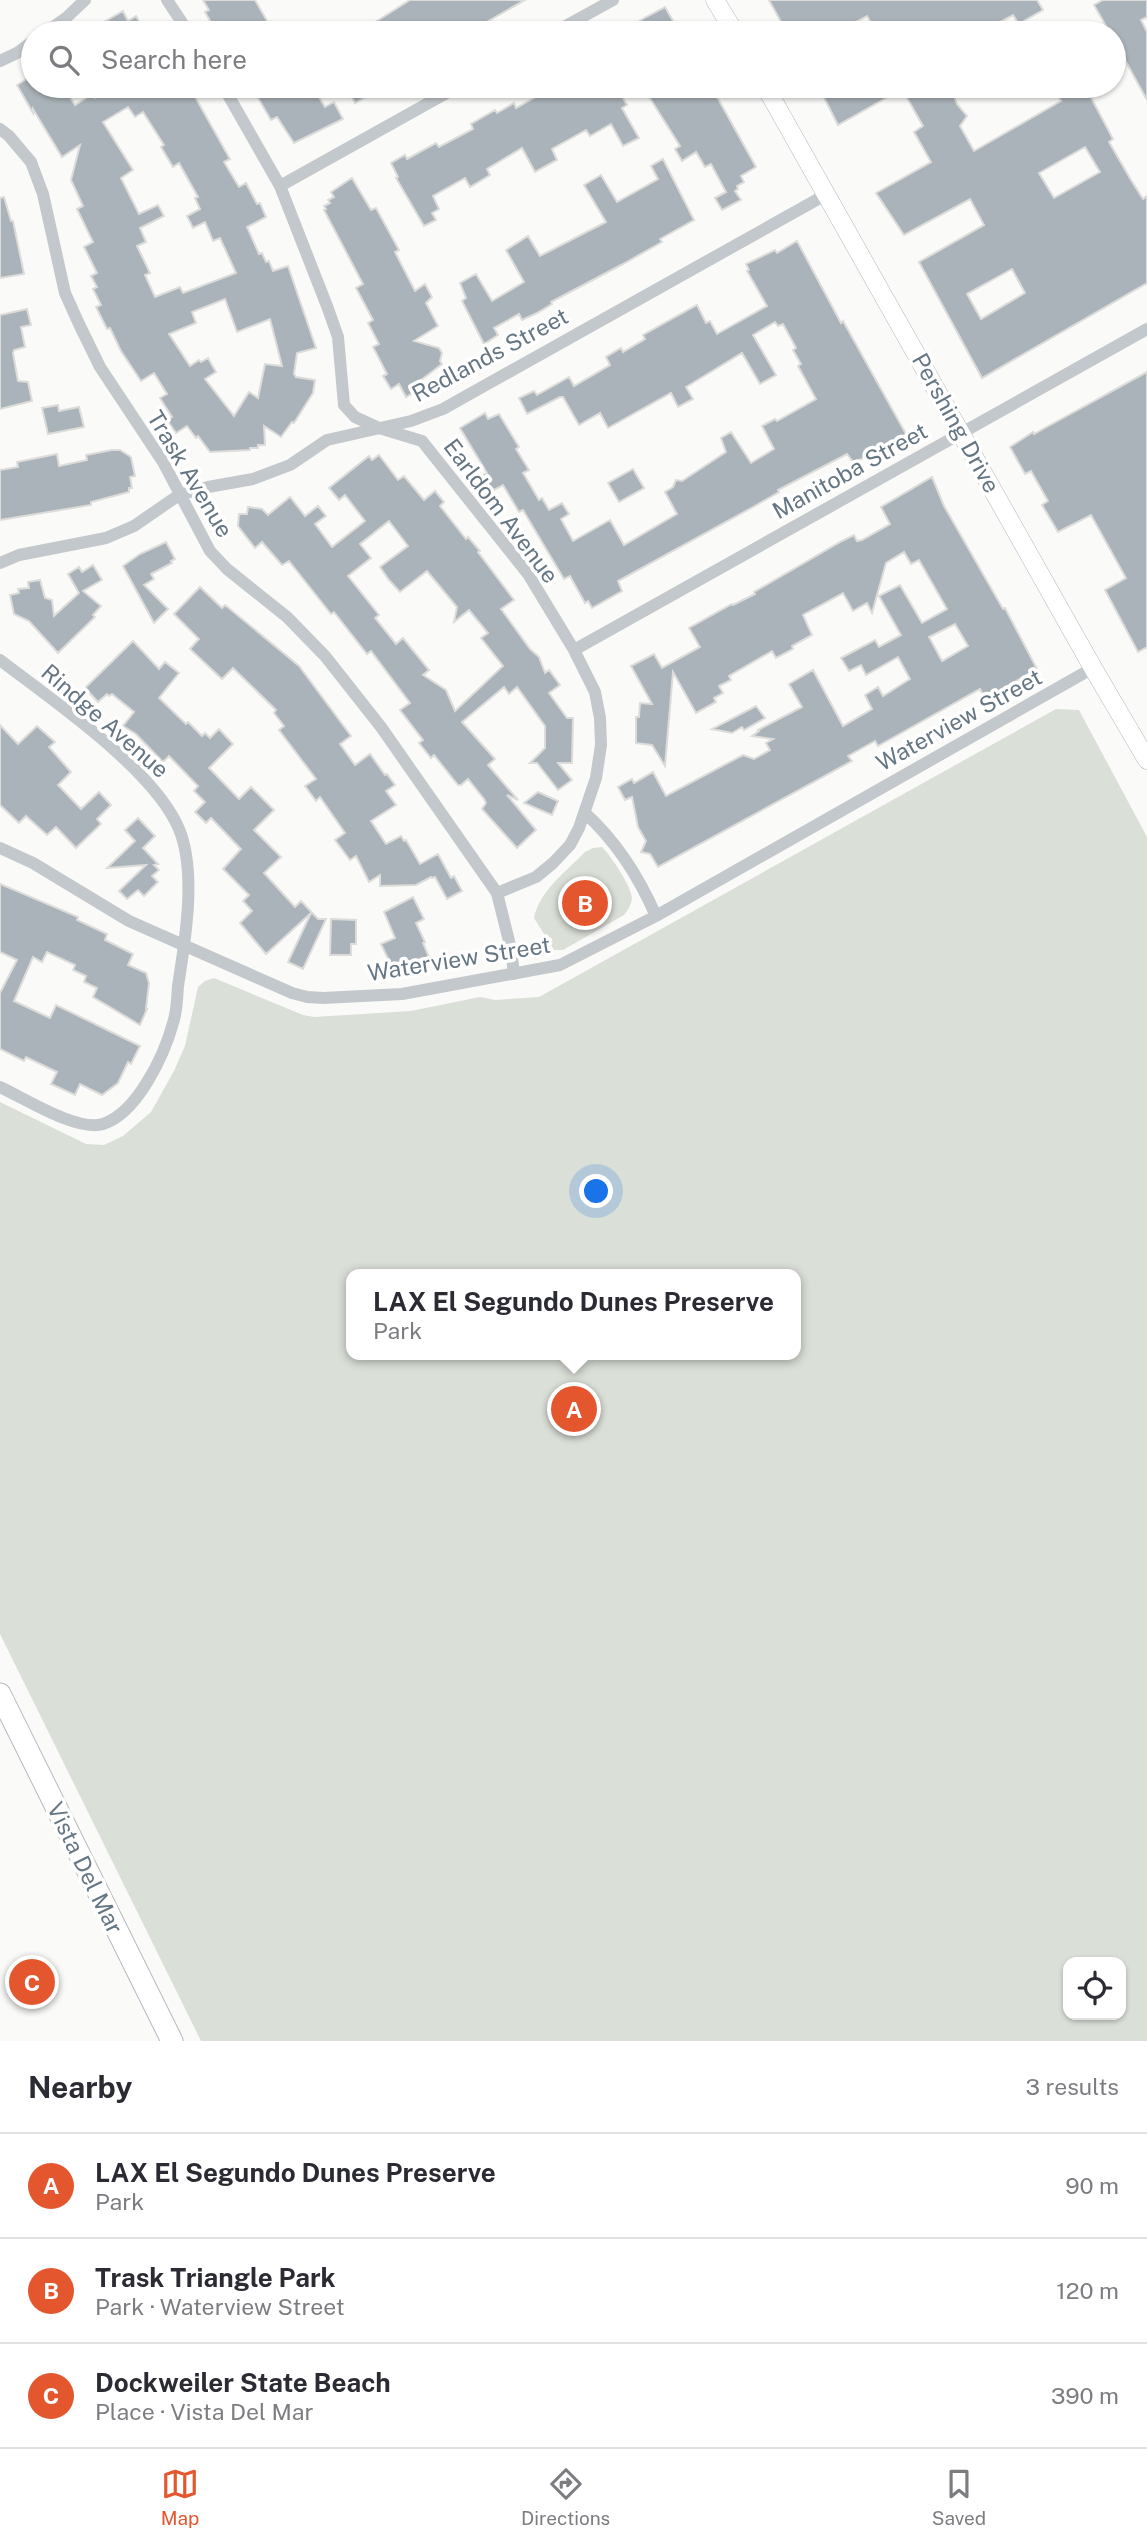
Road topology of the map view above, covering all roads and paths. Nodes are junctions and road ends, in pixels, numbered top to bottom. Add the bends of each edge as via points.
1 (85, 0) edge
2 (167, 0) edge
3 (613, 0) edge
4 (715, 0) edge
5 (60, 21) edge
6 (181, 21) edge
7 (575, 21) edge
8 (728, 21) edge
9 (21, 51) edge
10 (0, 61) edge
11 (230, 98) edge
12 (438, 98) edge
13 (772, 98) edge
14 (0, 129) edge
15 (280, 186) junction
16 (827, 194) junction
17 (1147, 329) edge
18 (379, 428) junction
19 (961, 434) junction
20 (179, 495) junction
21 (0, 563) edge
22 (574, 650) junction
23 (0, 660) edge
24 (1093, 668) junction
25 (1147, 760) edge
26 (585, 813) junction
27 (0, 848) edge
28 (497, 893) junction
29 (656, 916) junction
30 (184, 946) junction
31 (514, 974) junction
32 (0, 1087) edge
33 (0, 1694) edge
34 (172, 2041) edge

1 - 5 street
2 - 6 street
3 - 7 street
4 - 8 main road
9 - 10 street
11 - 15 street, Earldom Avenue
12 - 15 street
13 - 16 main road, Pershing Drive
14 - 20 street, Trask Avenue via 31,162 43,194 65,293 100,367 163,462
15 - 18 street, Earldom Avenue via 338,337 344,405
16 - 18 street, Redlands Street via 443,409
16 - 19 main road, Pershing Drive
17 - 19 street, Manitoba Street
18 - 20 street, Redlands Street via 327,440 290,465 253,479
18 - 22 street, Earldom Avenue via 422,441 528,574
19 - 22 street, Manitoba Street
19 - 24 main road, Pershing Drive
20 - 21 street, Redlands Street via 134,526 106,538
20 - 28 street, Trask Avenue via 210,551 326,656 382,727
22 - 26 street, Earldom Avenue via 595,692 600,718 596,778
23 - 30 street, Rindge Avenue via 80,722 159,794 180,830 187,861
24 - 25 main road, Pershing Drive
24 - 29 street, Waterview Street
26 - 28 street, Earldom Avenue via 570,845 553,863 536,877
26 - 29 street via 615,844
27 - 30 street, Waterview Street via 129,921
28 - 31 street
29 - 31 street, Waterview Street via 560,965
30 - 31 street, Waterview Street via 307,997 401,994
30 - 32 street, Rindge Avenue via 174,1021 161,1055 147,1083 118,1117 100,1125 81,1124
33 - 34 main road, Vista Del Mar

